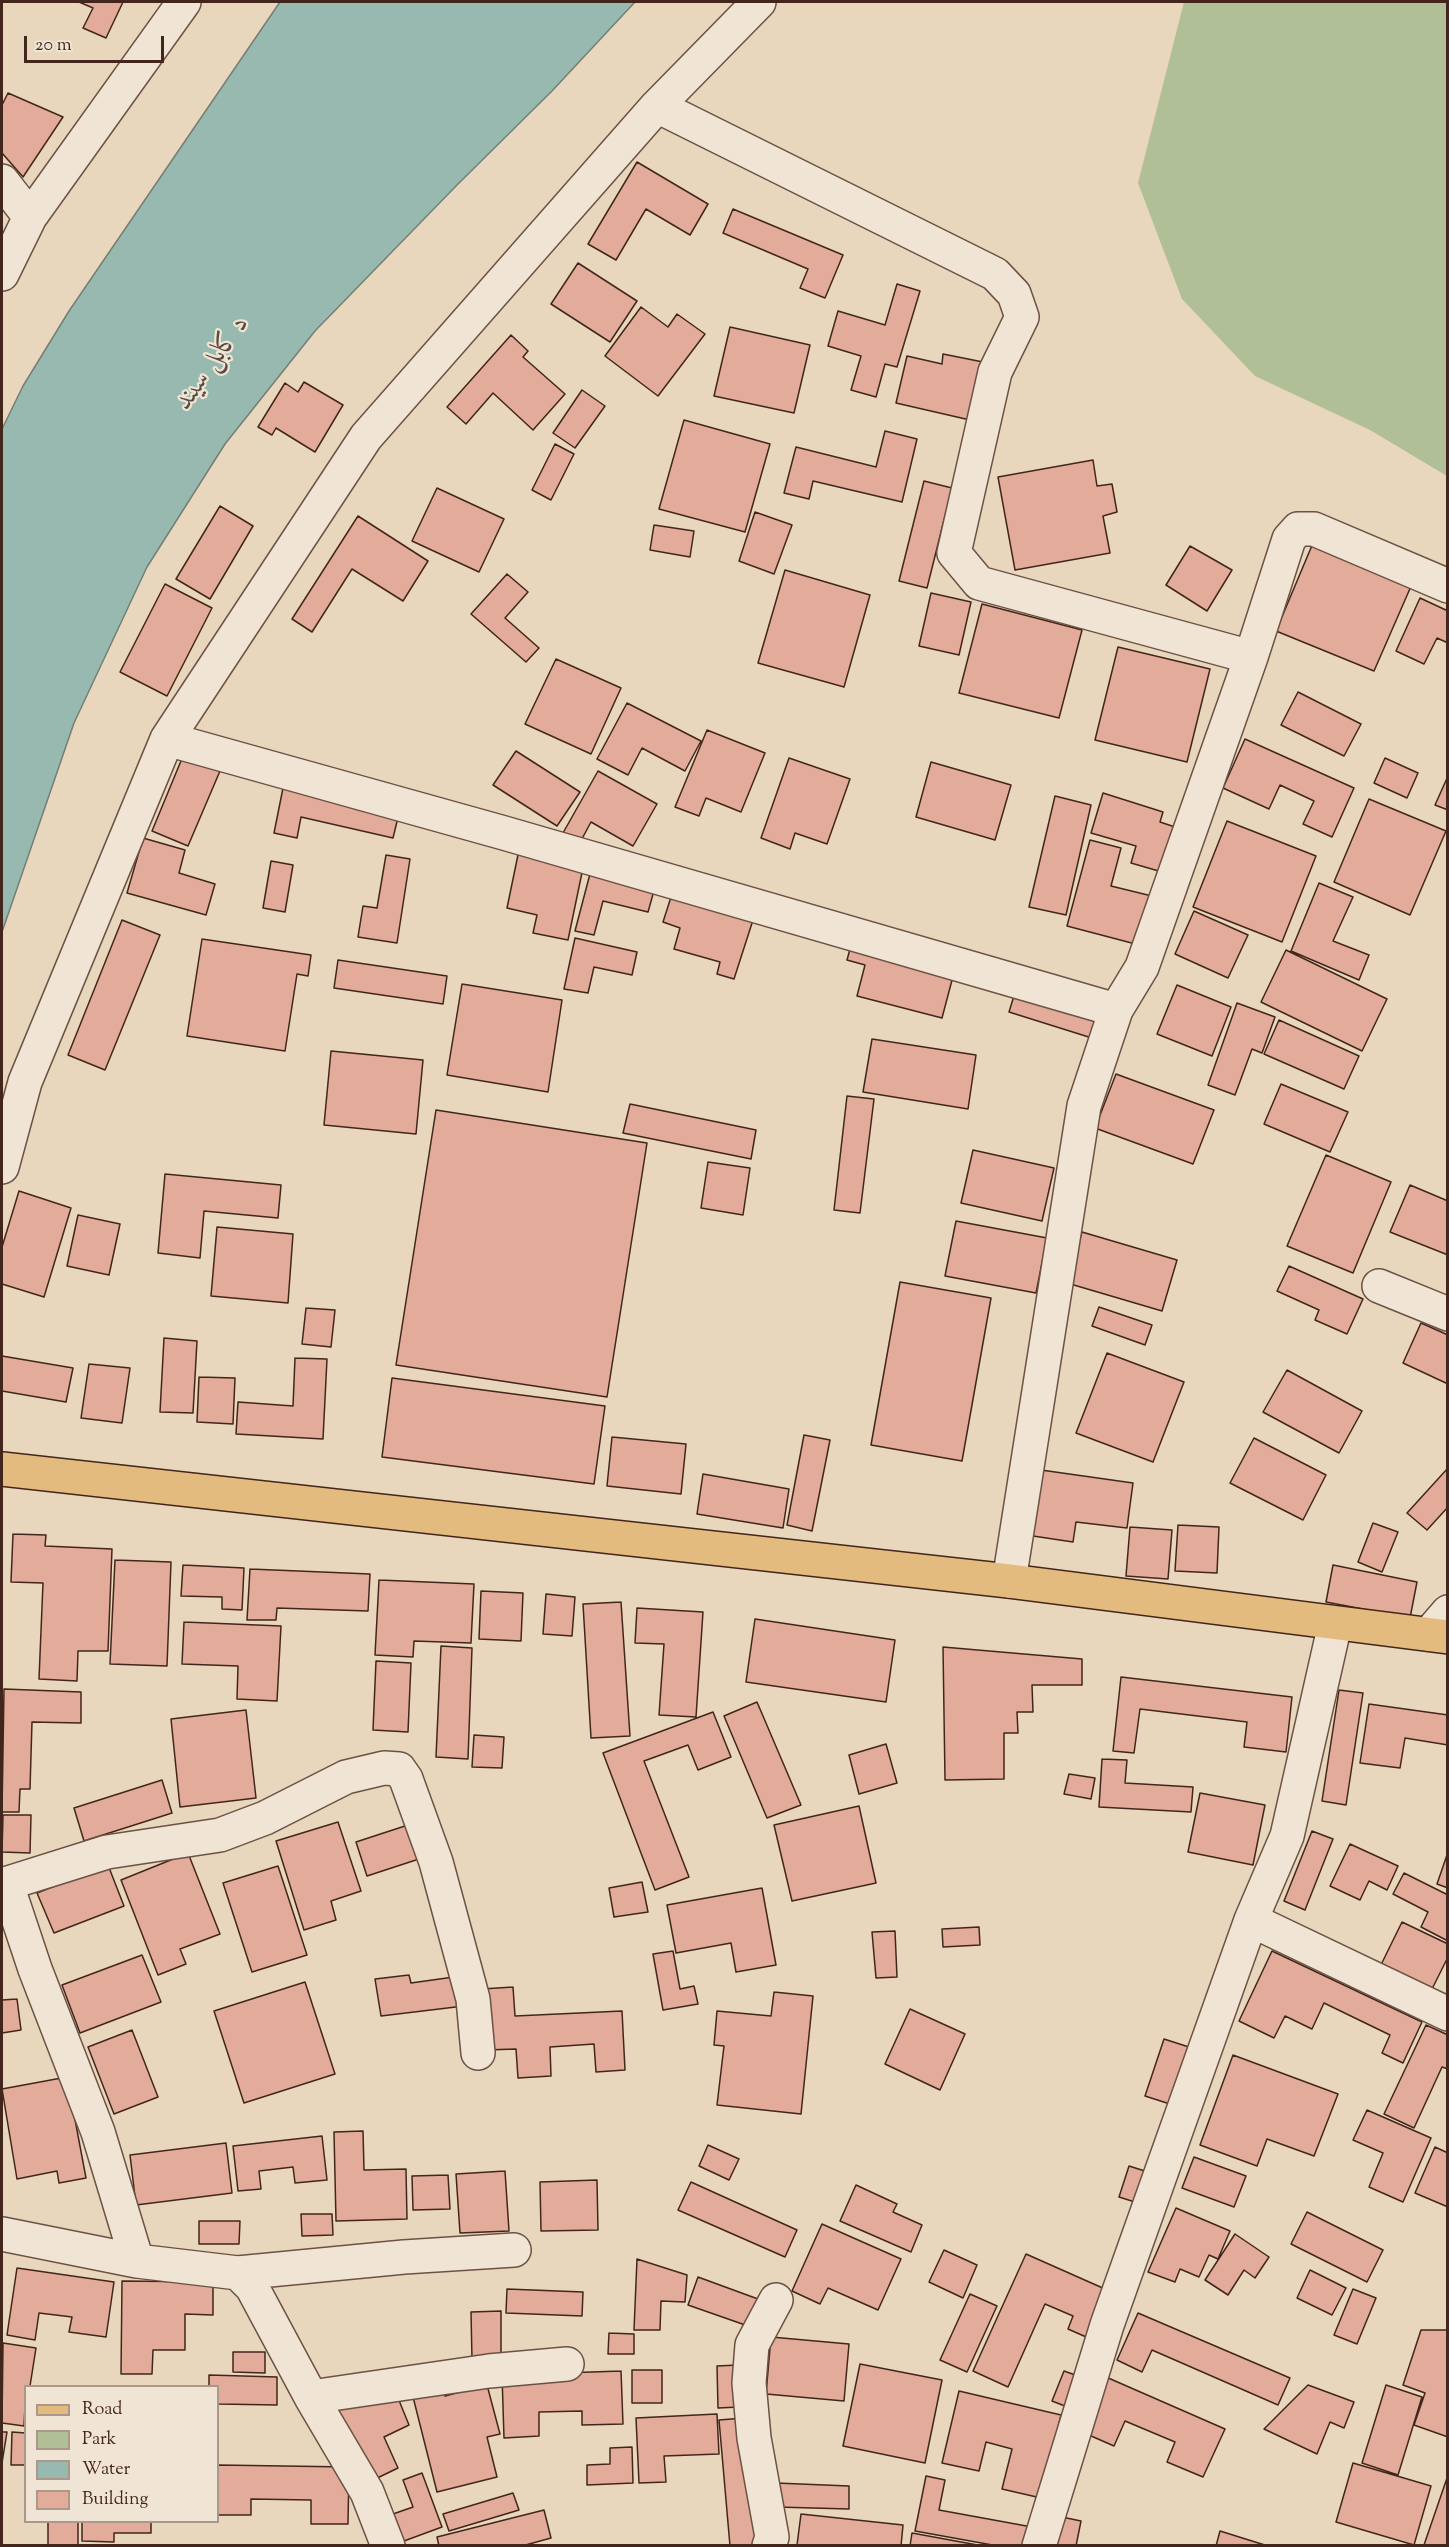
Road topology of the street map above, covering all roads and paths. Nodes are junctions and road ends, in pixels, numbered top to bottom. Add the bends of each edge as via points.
1 (184, 2) edge
2 (759, 2) edge
3 (657, 106) junction
4 (2, 181) edge
5 (30, 217) junction
6 (2, 274) edge
7 (1448, 586) edge
8 (1251, 657) junction
9 (167, 739) junction
10 (1116, 1010) junction
11 (2, 1167) edge
12 (1379, 1286) dead end
13 (1448, 1314) edge
14 (2, 1469) edge
15 (1009, 1581) junction
16 (1335, 1624) junction
17 (1441, 1628) edge
18 (4, 1885) edge
19 (1251, 1920) junction
20 (1448, 2014) edge
21 (478, 2053) dead end
22 (2, 2234) edge
23 (514, 2250) dead end
24 (137, 2261) junction
25 (238, 2273) junction
26 (776, 2300) dead end
27 (567, 2364) dead end
28 (311, 2397) junction
29 (388, 2546) edge
30 (769, 2546) edge
31 (1039, 2546) edge

1 - 5 street
2 - 3 street
3 - 8 street via 995,274 1014,294 1022,317 995,372 954,553 979,583
3 - 9 street via 366,437
4 - 5 street
5 - 6 street
7 - 8 street via 1314,529 1298,529 1289,540
8 - 10 street via 1142,967
9 - 10 street
9 - 11 street via 25,1082
10 - 15 street via 1084,1106
12 - 13 street
14 - 15 main road
15 - 16 main road
16 - 17 main road
16 - 19 street via 1287,1836
18 - 21 street via 107,1852 220,1835 265,1818 346,1778 384,1768 399,1769 436,1862 473,1999
18 - 24 street via 98,2132
19 - 20 street
19 - 31 street via 1107,2325
22 - 24 street
23 - 25 street
24 - 25 street
25 - 28 street via 252,2287
26 - 30 street via 752,2345 749,2383 754,2438 772,2537
27 - 28 street via 489,2371
28 - 29 street via 367,2492

